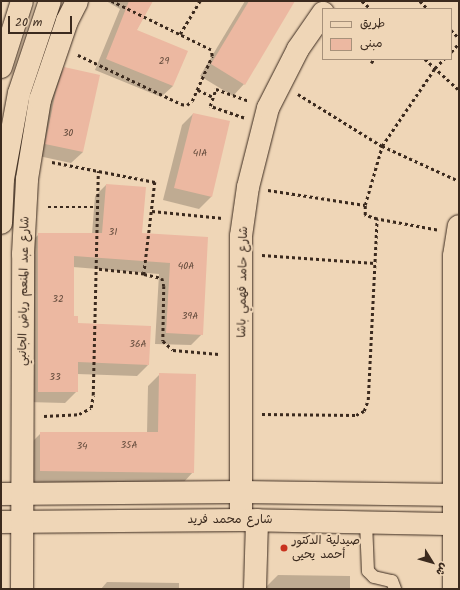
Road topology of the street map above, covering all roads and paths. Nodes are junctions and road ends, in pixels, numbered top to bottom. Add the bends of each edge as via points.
1 (22, 1) edge
2 (50, 1) edge
3 (77, 1) edge
4 (111, 1) edge
5 (200, 1) edge
6 (322, 15) edge
7 (180, 34) junction
8 (59, 46) junction
9 (426, 60) edge
10 (443, 60) edge
11 (1, 67) edge
12 (435, 68) junction
13 (281, 83) junction
14 (198, 90) junction
15 (459, 90) edge
16 (213, 97) junction
17 (266, 117) junction
18 (382, 146) junction
19 (30, 158) junction
20 (98, 171) junction
21 (459, 181) edge
22 (248, 187) junction
23 (365, 205) junction
24 (25, 206) junction
25 (97, 207) junction
26 (152, 211) junction
27 (377, 219) junction
28 (244, 220) junction
29 (1, 223) edge
30 (458, 230) edge
31 (241, 254) junction
32 (375, 263) junction
33 (96, 269) junction
34 (144, 274) junction
35 (241, 356) junction
36 (241, 414) junction
37 (23, 417) junction
38 (241, 492) junction
39 (1, 494) edge
40 (23, 494) junction
41 (456, 495) edge
42 (249, 520) junction
43 (1, 522) edge
44 (22, 522) junction
45 (366, 522) junction
46 (456, 524) edge
47 (22, 589) edge
48 (255, 589) edge
49 (395, 589) edge
50 (454, 589) edge

1 - 11 street
2 - 29 street via 19,93 3,179
3 - 8 street, شارع عبد المنعم رياض الجانبي
4 - 7 path
5 - 7 path
6 - 13 street, شارع حامد فهمي باشا via 298,48
7 - 14 path via 211,50 212,56
8 - 14 path via 181,104 187,105 192,101
8 - 19 street, شارع عبد المنعم رياض الجانبي via 40,100
9 - 12 path
10 - 12 path
12 - 15 path
12 - 18 path
13 - 17 street, شارع حامد فهمي باشا
13 - 18 path
14 - 16 path
16 - 17 path via 216,89
16 - 17 path via 210,106
17 - 22 street, شارع حامد فهمي باشا
18 - 21 path
18 - 23 path
19 - 20 path
19 - 24 street, شارع عبد المنعم رياض الجانبي
20 - 25 path
20 - 26 path via 155,182
22 - 23 path
22 - 28 street, شارع حامد فهمي باشا
23 - 27 path via 365,215
24 - 25 path
24 - 37 street, شارع عبد المنعم رياض الجانبي
25 - 33 path
26 - 28 path
26 - 34 path
27 - 30 path
27 - 32 path
28 - 31 street, شارع حامد فهمي باشا
30 - 41 street via 454,256
31 - 32 path
31 - 35 street, شارع حامد فهمي باشا
32 - 36 path via 368,400 364,411 356,415
33 - 34 path
33 - 37 path via 91,408 79,414
34 - 35 path via 162,278 163,341 168,346 174,350
35 - 36 street, شارع حامد فهمي باشا
36 - 38 street, شارع حامد فهمي باشا
37 - 40 street, شارع عبد المنعم رياض الجانبي
38 - 40 street
38 - 41 street
38 - 42 street, شارع حامد فهمي باشا
39 - 40 street
40 - 44 street, شارع عبد المنعم رياض الجانبي
41 - 46 street
42 - 44 street, شارع محمد فريد
42 - 45 street, شارع محمد فريد
42 - 48 street, شارع حامد فهمي باشا
43 - 44 street, شارع محمد فريد
44 - 47 street, شارع عبد المنعم رياض الجانبي
45 - 46 street, شارع محمد فريد
45 - 49 lane via 368,571 374,577 392,581
46 - 50 street

